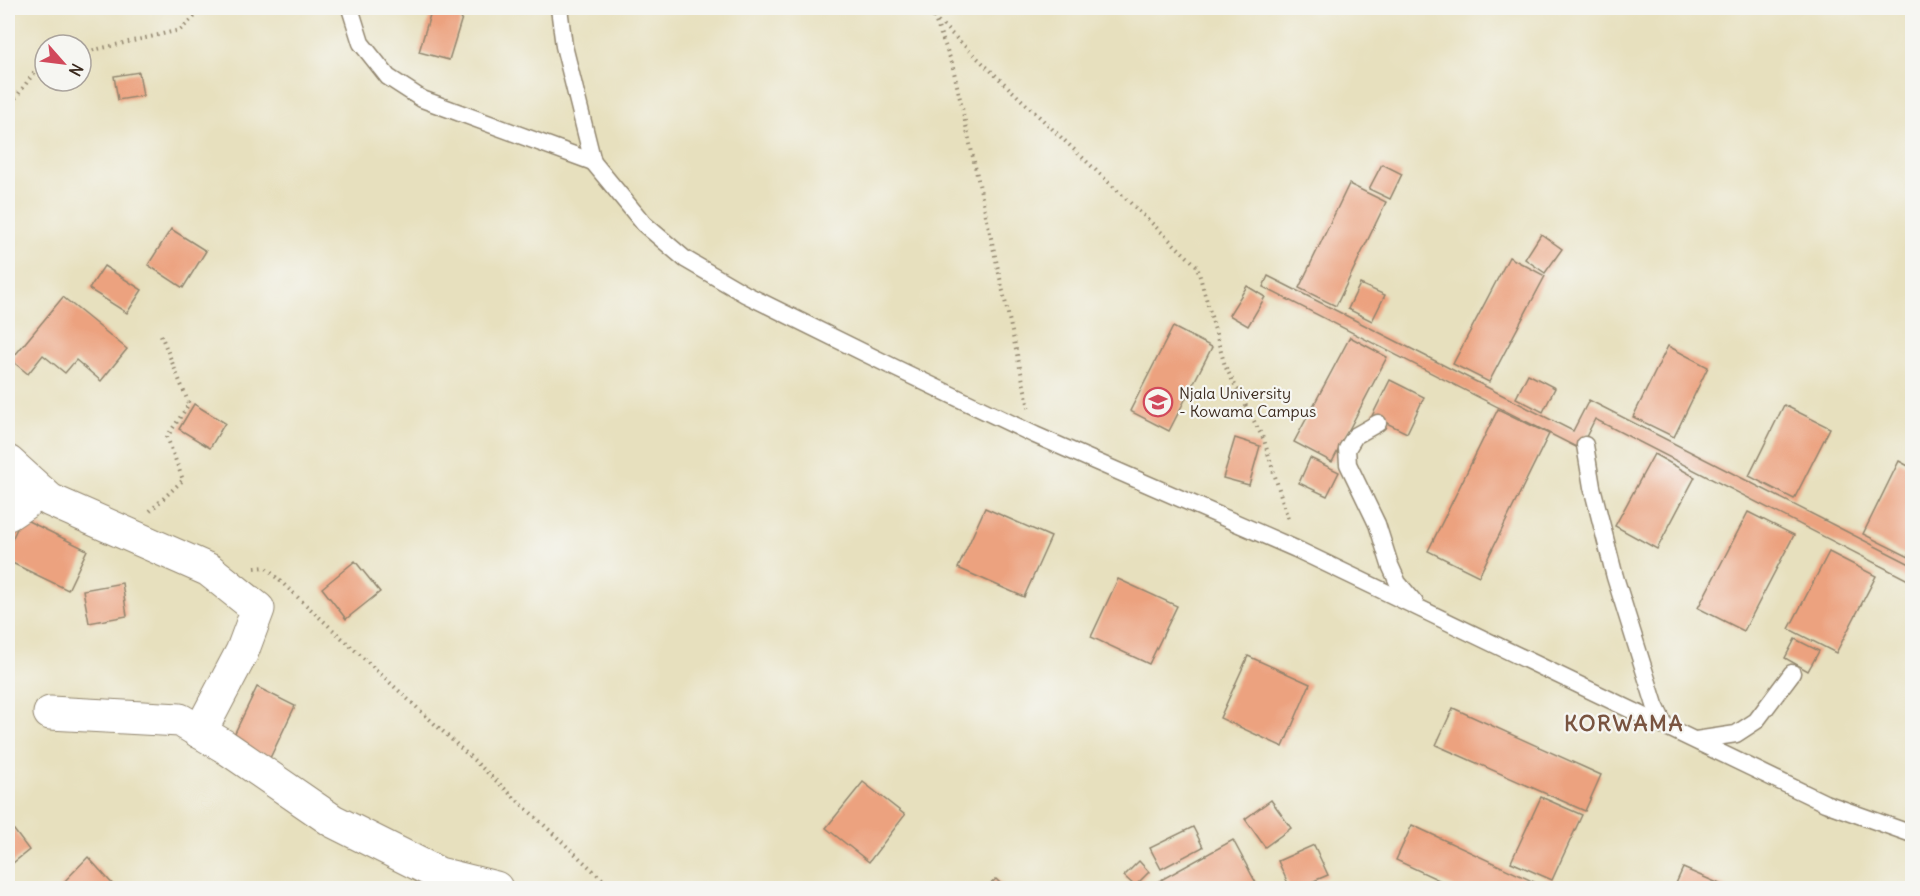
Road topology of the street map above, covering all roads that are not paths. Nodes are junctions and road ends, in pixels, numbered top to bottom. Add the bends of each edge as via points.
1 (350, 8) edge
2 (559, 8) edge
3 (593, 162) junction
4 (1378, 423) dead end
5 (1585, 445) dead end
6 (8, 462) edge
7 (41, 492) junction
8 (8, 514) edge
9 (1418, 607) junction
10 (1792, 673) dead end
11 (50, 713) dead end
12 (1664, 724) junction
13 (200, 732) junction
14 (1696, 740) junction
15 (1912, 834) edge
16 (496, 888) edge

1 - 3 lane via 361,43 388,77 422,99
2 - 3 lane via 564,46
3 - 9 lane via 644,224 686,259 745,294 1035,435
4 - 9 lane via 1355,436 1347,449 1348,464 1377,524 1398,583
5 - 12 lane via 1615,578
6 - 7 street
7 - 8 street
7 - 13 street via 51,500 209,570 258,609 242,652
9 - 12 lane
10 - 14 lane via 1756,721 1736,734
11 - 13 street via 180,720
12 - 14 lane
13 - 16 street via 333,821 439,874
14 - 15 lane via 1825,803

